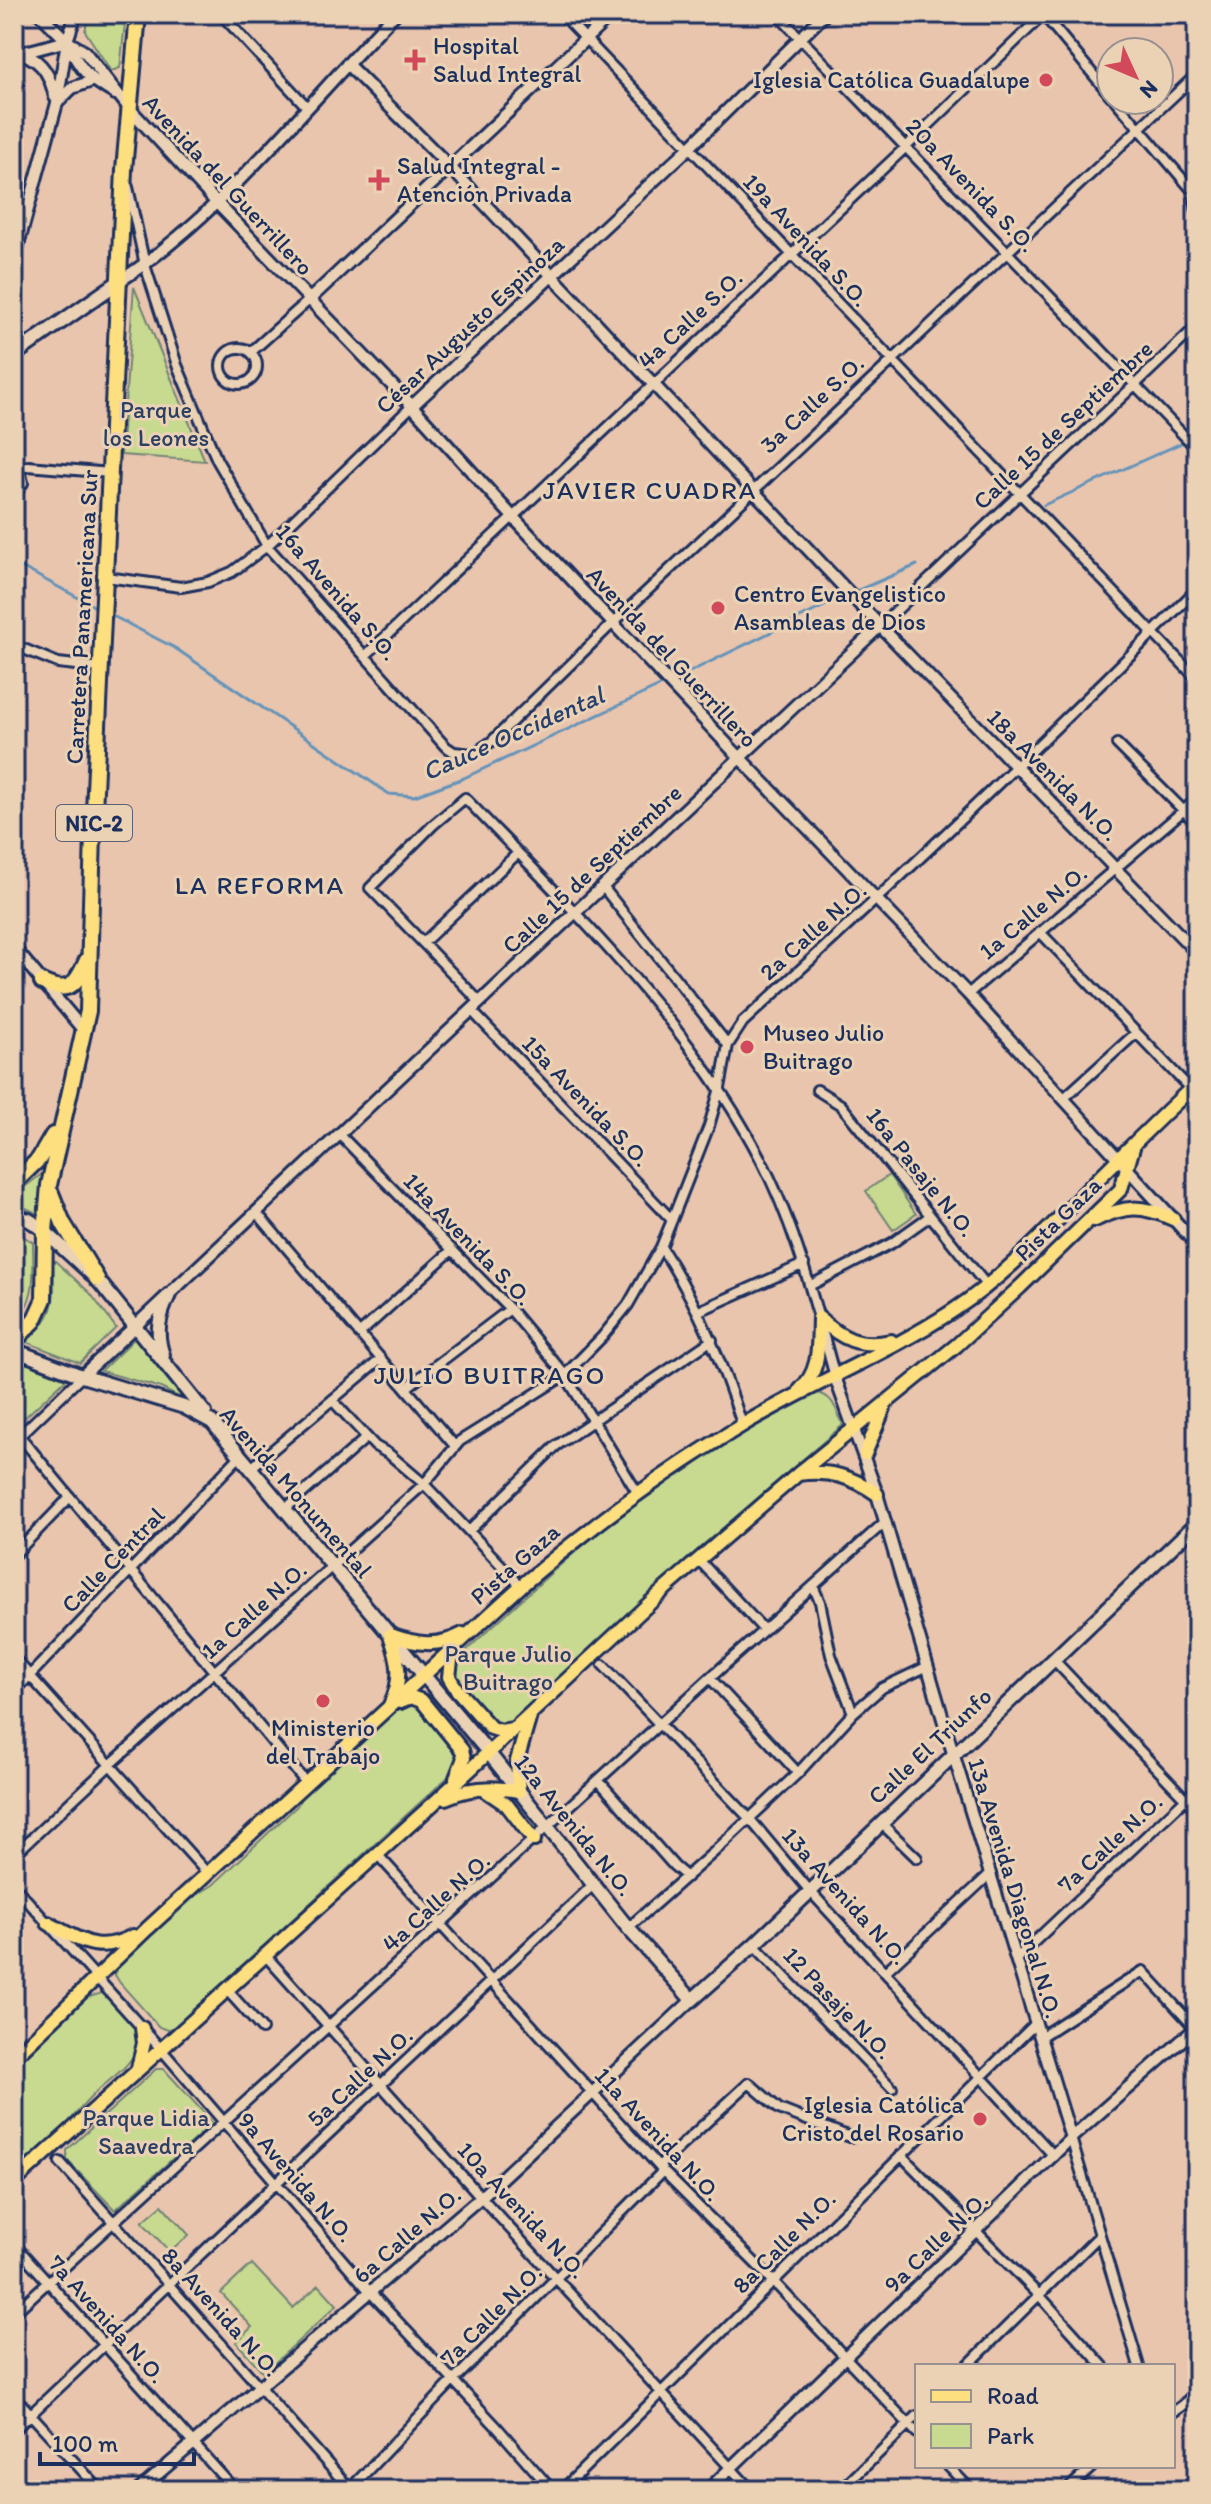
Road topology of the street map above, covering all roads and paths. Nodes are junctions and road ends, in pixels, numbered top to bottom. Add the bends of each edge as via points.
1 (40, 14) edge
2 (76, 14) edge
3 (138, 14) edge
4 (221, 14) edge
5 (395, 14) edge
6 (562, 14) edge
7 (612, 14) edge
8 (777, 14) edge
9 (825, 14) edge
10 (1043, 14) edge
11 (586, 38) junction
12 (799, 38) junction
13 (67, 41) junction
14 (18, 54) edge
15 (347, 64) junction
16 (1197, 74) edge
17 (1095, 76) edge
18 (92, 81) junction
19 (118, 96) junction
20 (57, 103) junction
21 (307, 107) junction
22 (129, 108) junction
23 (1128, 116) edge
24 (1139, 129) junction
25 (907, 146) junction
26 (690, 147) junction
27 (450, 167) junction
28 (124, 170) junction
29 (1195, 192) edge
30 (216, 202) junction
31 (1197, 212) edge
32 (792, 253) junction
33 (1007, 253) junction
34 (14, 260) edge
35 (145, 265) junction
36 (552, 276) junction
37 (120, 281) junction
38 (309, 300) junction
39 (1197, 326) edge
40 (251, 352) junction
41 (14, 355) edge
42 (891, 361) junction
43 (653, 384) junction
44 (1135, 385) junction
45 (412, 406) junction
46 (1196, 447) edge
47 (16, 467) edge
48 (111, 473) junction
49 (754, 490) junction
50 (1020, 494) junction
51 (14, 496) edge
52 (512, 516) junction
53 (267, 546) junction
54 (106, 577) junction
55 (1197, 589) edge
56 (613, 623) junction
57 (880, 626) junction
58 (1153, 633) junction
59 (14, 645) edge
60 (365, 656) junction
61 (102, 668) junction
62 (1197, 679) edge
63 (1117, 744) dead end
64 (454, 752) joint
65 (740, 758) junction
66 (1016, 768) junction
67 (1197, 799) edge
68 (1184, 810) junction
69 (1197, 824) edge
70 (518, 853) junction
71 (1116, 868) junction
72 (603, 887) junction
73 (877, 900) junction
74 (576, 912) junction
75 (1040, 932) junction
76 (423, 943) junction
77 (14, 948) edge
78 (90, 952) junction
79 (1197, 953) edge
80 (42, 982) junction
81 (968, 994) junction
82 (480, 1002) junction
83 (471, 1010) junction
84 (85, 1032) junction
85 (1136, 1033) junction
86 (728, 1045) junction
87 (720, 1088) junction
88 (817, 1090) dead end
89 (1195, 1090) edge
90 (1063, 1099) junction
91 (62, 1117) junction
92 (339, 1134) junction
93 (1134, 1144) junction
94 (1118, 1159) junction
95 (1127, 1169) junction
96 (14, 1183) edge
97 (49, 1185) junction
98 (257, 1213) junction
99 (14, 1216) edge
100 (930, 1216) junction
101 (1173, 1219) junction
102 (672, 1220) junction
103 (1085, 1225) junction
104 (45, 1232) junction
105 (1197, 1245) edge
106 (661, 1247) junction
107 (452, 1250) junction
108 (804, 1264) junction
109 (97, 1279) junction
110 (811, 1285) junction
111 (987, 1286) junction
112 (169, 1295) junction
113 (510, 1309) junction
114 (699, 1311) junction
115 (819, 1318) junction
116 (135, 1327) junction
117 (359, 1334) junction
118 (905, 1337) junction
119 (712, 1340) junction
120 (14, 1341) edge
121 (14, 1350) edge
122 (381, 1359) junction
123 (169, 1369) junction
124 (565, 1375) junction
125 (82, 1376) junction
126 (835, 1377) junction
127 (406, 1388) junction
128 (332, 1400) junction
129 (788, 1401) junction
130 (887, 1402) junction
131 (593, 1421) junction
132 (212, 1422) junction
133 (742, 1424) junction
134 (855, 1428) junction
135 (16, 1435) edge
136 (366, 1438) junction
137 (454, 1445) junction
138 (865, 1454) junction
139 (240, 1456) junction
140 (251, 1468) junction
141 (798, 1474) junction
142 (424, 1484) junction
143 (637, 1492) junction
144 (877, 1494) junction
145 (70, 1497) junction
146 (285, 1509) junction
147 (886, 1521) junction
148 (1196, 1524) edge
149 (469, 1531) junction
150 (14, 1555) edge
151 (698, 1559) junction
152 (332, 1567) junction
153 (131, 1570) junction
154 (521, 1586) junction
155 (813, 1586) junction
156 (478, 1626) junction
157 (764, 1630) junction
158 (390, 1635) junction
159 (453, 1649) junction
160 (14, 1658) edge
161 (1054, 1660) junction
162 (603, 1665) dead end
163 (928, 1666) junction
164 (215, 1671) junction
165 (30, 1676) junction
166 (424, 1676) junction
167 (710, 1678) junction
168 (14, 1692) edge
169 (387, 1710) junction
170 (531, 1712) junction
171 (853, 1713) junction
172 (661, 1723) junction
173 (514, 1728) junction
174 (488, 1752) junction
175 (953, 1753) junction
176 (110, 1765) junction
177 (798, 1773) junction
178 (599, 1781) junction
179 (307, 1784) junction
180 (452, 1786) junction
181 (482, 1788) junction
182 (1197, 1788) edge
183 (519, 1791) junction
184 (1186, 1799) junction
185 (434, 1803) junction
186 (1197, 1811) edge
187 (749, 1818) junction
188 (881, 1823) junction
189 (548, 1827) junction
190 (534, 1840) junction
191 (377, 1854) junction
192 (14, 1855) edge
193 (917, 1858) dead end
194 (208, 1874) junction
195 (990, 1874) junction
196 (687, 1877) junction
197 (594, 1884) junction
198 (14, 1886) edge
199 (810, 1891) junction
200 (48, 1923) junction
201 (440, 1925) junction
202 (628, 1928) junction
203 (147, 1929) junction
204 (754, 1945) junction
205 (265, 1955) junction
206 (1016, 1959) junction
207 (886, 1971) junction
208 (96, 1977) junction
209 (491, 1983) junction
210 (227, 1990) junction
211 (692, 2000) junction
212 (1036, 2023) junction
213 (328, 2026) junction
214 (142, 2028) junction
215 (1197, 2028) edge
216 (262, 2029) dead end
217 (1040, 2037) junction
218 (161, 2049) junction
219 (14, 2057) edge
220 (137, 2072) junction
221 (981, 2075) junction
222 (381, 2085) junction
223 (892, 2088) dead end
224 (592, 2094) junction
225 (223, 2123) junction
226 (850, 2137) dead end
227 (1071, 2138) junction
228 (901, 2155) junction
229 (1054, 2156) junction
230 (60, 2162) dead end
231 (661, 2169) junction
232 (14, 2182) edge
233 (276, 2183) junction
234 (481, 2197) junction
235 (112, 2221) junction
236 (976, 2231) junction
237 (1099, 2236) junction
238 (14, 2244) edge
239 (557, 2277) junction
240 (773, 2281) junction
241 (48, 2283) junction
242 (169, 2283) junction
243 (371, 2293) junction
244 (1039, 2295) junction
245 (14, 2313) edge
246 (104, 2344) junction
247 (846, 2357) junction
248 (969, 2364) edge
249 (1101, 2364) edge
250 (1138, 2364) edge
251 (453, 2381) junction
252 (261, 2387) junction
253 (1197, 2387) edge
254 (661, 2390) junction
255 (14, 2396) edge
256 (1175, 2411) edge
257 (31, 2415) junction
258 (915, 2418) edge
259 (908, 2424) junction
260 (14, 2430) edge
261 (915, 2431) edge
262 (192, 2445) junction
263 (731, 2468) junction
264 (950, 2468) edge
265 (1091, 2468) edge
266 (100, 2490) edge
267 (139, 2490) edge
268 (235, 2490) edge
269 (350, 2490) edge
270 (552, 2490) edge
271 (562, 2490) edge
272 (708, 2490) edge
273 (751, 2490) edge
274 (841, 2490) edge
275 (971, 2490) edge
276 (1067, 2490) edge

1 - 13 street, Avenida del Guerrillero
2 - 13 street
3 - 22 highway, Carretera Panamericana Sur / NIC-2
4 - 21 street
5 - 15 street
6 - 11 street, 19a Avenida S.O.
7 - 11 street
8 - 12 street, 20a Avenida S.O.
9 - 12 street, César Augusto Espinoza
10 - 17 street
10 - 25 street, 4a Calle S.O.
11 - 26 street, 19a Avenida S.O.
11 - 27 street
12 - 25 street, 20a Avenida S.O.
12 - 26 street, César Augusto Espinoza
13 - 14 street
13 - 18 street, Avenida del Guerrillero
13 - 19 street, Avenida del Guerrillero via 85,52
13 - 20 street
14 - 20 street via 47,70
15 - 21 street
15 - 27 street, 18a Avenida N.O.
16 - 24 street, 3a Calle S.O.
18 - 19 street, Avenida del Guerrillero
18 - 20 street via 72,88
19 - 22 street, Avenida del Guerrillero
20 - 34 street
21 - 30 street
22 - 28 highway, Carretera Panamericana Sur / NIC-2
22 - 30 street, Avenida del Guerrillero
23 - 24 street
24 - 29 street
24 - 33 street, 3a Calle S.O.
25 - 32 street, 4a Calle S.O.
25 - 33 street, 20a Avenida S.O.
26 - 32 street, 19a Avenida S.O.
26 - 36 street, César Augusto Espinoza
27 - 36 street, 18a Avenida N.O.
27 - 38 street
28 - 35 street, 16a Avenida S.O.
28 - 37 highway, Carretera Panamericana Sur / NIC-2
29 - 31 street
30 - 35 street
30 - 38 street, Avenida del Guerrillero
32 - 42 street, 19a Avenida S.O.
32 - 43 street, 4a Calle S.O.
33 - 42 street, 3a Calle S.O.
33 - 44 street, 20a Avenida S.O.
35 - 37 street
35 - 53 street, 16a Avenida S.O. via 177,365 217,460
36 - 43 street, 18a Avenida N.O.
36 - 45 street, César Augusto Espinoza
37 - 41 main road
37 - 48 highway, Carretera Panamericana Sur / NIC-2
38 - 40 street
38 - 45 street, Avenida del Guerrillero
39 - 44 street, Calle 15 de Septiembre
40 - 40 street via 234,348 224,355 222,372 229,381 251,379 257,368
42 - 49 street, 3a Calle S.O.
42 - 50 street, 19a Avenida S.O.
43 - 49 street, 18a Avenida N.O.
43 - 52 street, 4a Calle S.O.
44 - 46 street, 20a Avenida S.O.
44 - 50 street, Calle 15 de Septiembre
45 - 52 street, Avenida del Guerrillero
45 - 53 street, César Augusto Espinoza
47 - 48 street
47 - 51 street via 23,483
48 - 54 highway, Carretera Panamericana Sur / NIC-2
49 - 56 street, 3a Calle S.O.
49 - 57 street, 18a Avenida N.O.
50 - 57 street, Calle 15 de Septiembre
50 - 58 street, 19a Avenida S.O.
52 - 56 street, Avenida del Guerrillero
52 - 60 street, 4a Calle S.O.
53 - 54 street, César Augusto Espinoza via 222,577 194,586 169,588
53 - 60 street, 16a Avenida S.O.
54 - 61 highway, Carretera Panamericana Sur / NIC-2
55 - 58 street, 2a Calle N.O.
56 - 64 street, 3a Calle S.O. via 481,750
56 - 65 street, Avenida del Guerrillero
57 - 65 street, Calle 15 de Septiembre
57 - 66 street, 18a Avenida N.O.
58 - 62 street, 19a Avenida S.O.
58 - 66 street, 2a Calle N.O.
59 - 61 street via 58,663
60 - 64 street, 16a Avenida S.O.
61 - 78 highway, Carretera Panamericana Sur / NIC-2
63 - 68 street
65 - 72 street, Calle 15 de Septiembre
65 - 73 street, Avenida del Guerrillero
66 - 71 street, 18a Avenida N.O.
66 - 73 street, 2a Calle N.O.
67 - 68 street, 1a Calle N.O.
68 - 69 street
68 - 71 street, 1a Calle N.O.
70 - 74 street
70 - 76 street
70 - 76 street via 465,798 433,825 370,888
71 - 75 street, 1a Calle N.O.
71 - 79 street, 18a Avenida N.O.
72 - 74 street, Calle 15 de Septiembre
72 - 86 street
73 - 81 street, Avenida del Guerrillero
73 - 86 street, 2a Calle N.O. via 743,1022
74 - 82 street, Calle 15 de Septiembre
74 - 87 street
75 - 81 street, 1a Calle N.O.
75 - 85 street
76 - 82 street
77 - 80 street
78 - 80 highway via 73,984 56,989
78 - 84 highway, Carretera Panamericana Sur / NIC-2
80 - 84 street
81 - 90 street, Avenida del Guerrillero
82 - 83 street, Calle 15 de Septiembre
83 - 92 street, Calle 15 de Septiembre
83 - 102 street, 15a Avenida S.O.
84 - 91 highway, NIC-2
85 - 89 street
85 - 90 street
86 - 87 street, 2a Calle N.O.
87 - 102 street, 2a Calle N.O.
87 - 108 street via 753,1144
88 - 100 street, 16a Pasaje N.O. via 841,1105
89 - 93 main road
90 - 94 street, Avenida del Guerrillero
91 - 96 highway, NIC-2 via 43,1154
91 - 97 highway, NIC-2
92 - 98 street, Calle 15 de Septiembre
92 - 107 street, 14a Avenida S.O.
93 - 94 main road, Pista Gaza
93 - 95 main road, Pista Gaza
94 - 95 street, Avenida del Guerrillero
94 - 111 main road, Pista Gaza
95 - 101 street, Avenida del Guerrillero
95 - 103 main road, Pista Gaza via 1121,1189
97 - 104 highway, NIC-2
97 - 109 highway via 63,1223
98 - 112 street, Calle 15 de Septiembre
98 - 117 street
99 - 104 main road
100 - 110 street via 879,1251
100 - 111 street, 16a Pasaje N.O.
101 - 103 main road via 1139,1207
101 - 105 street, Avenida del Guerrillero
102 - 106 street, 2a Calle N.O.
103 - 130 main road, Pista Gaza via 957,1345
104 - 109 main road
104 - 120 highway, NIC-2 via 43,1304
106 - 114 street
106 - 124 street, 2a Calle N.O. via 628,1305
107 - 113 street, 14a Avenida S.O.
107 - 117 street
108 - 110 street
108 - 114 street
109 - 116 main road
110 - 115 street
111 - 118 main road, Pista Gaza
112 - 116 street, Calle 15 de Septiembre
112 - 123 main road via 158,1335
113 - 124 street, 14a Avenida S.O.
113 - 127 street
114 - 119 street
115 - 118 main road via 856,1343
115 - 126 street
115 - 129 main road via 816,1369
116 - 123 main road
116 - 125 street, Calle 15 de Septiembre
117 - 122 street
118 - 126 main road, Pista Gaza
119 - 131 street
119 - 133 street
121 - 125 main road, Avenida Monumental
122 - 127 street
122 - 128 street
123 - 132 main road
124 - 131 street, 14a Avenida S.O.
124 - 137 street, 1a Calle N.O.
125 - 132 main road, Avenida Monumental via 184,1407
125 - 135 street, Calle 15 de Septiembre
126 - 129 main road, Pista Gaza
126 - 134 street, 13a Avenida Diagonal N.O.
127 - 137 street
128 - 136 street
128 - 140 street
129 - 133 main road, Pista Gaza
130 - 134 main road, Pista Gaza
130 - 138 main road
131 - 143 street, 14a Avenida S.O.
131 - 149 street via 556,1446
132 - 139 main road, Avenida Monumental
133 - 143 main road, Pista Gaza
134 - 138 street, 13a Avenida Diagonal N.O.
134 - 141 main road, Pista Gaza
135 - 145 street
136 - 142 street
136 - 146 street
137 - 142 street, 1a Calle N.O.
138 - 144 street, 13a Avenida Diagonal N.O.
139 - 140 main road, Avenida Monumental
139 - 153 street, Calle Central
140 - 146 main road, Avenida Monumental
141 - 144 main road via 836,1473
141 - 151 main road, Pista Gaza
142 - 149 street
142 - 152 street, 1a Calle N.O.
143 - 154 main road, Pista Gaza
144 - 147 street, 13a Avenida Diagonal N.O.
145 - 150 street
145 - 153 street
146 - 152 main road, Avenida Monumental
147 - 155 street, 4a Calle N.O.
147 - 163 street, 13a Avenida Diagonal N.O.
148 - 161 main road, Calle El Triunfo
149 - 154 street
151 - 157 street
151 - 170 main road, Pista Gaza
152 - 158 main road, Avenida Monumental
152 - 164 street, 1a Calle N.O.
153 - 164 street
153 - 165 street, Calle Central
154 - 156 main road, Pista Gaza
155 - 157 street, 4a Calle N.O.
155 - 171 street
156 - 158 main road via 439,1644
156 - 159 main road, Pista Gaza
157 - 167 street, 4a Calle N.O.
158 - 166 main road, Avenida Monumental
158 - 169 main road via 400,1673
159 - 166 main road, Pista Gaza
159 - 173 main road via 449,1677 457,1690 491,1728
160 - 165 street
161 - 175 main road, Calle El Triunfo
161 - 184 street
162 - 172 street, 13a Avenida N.O.
163 - 171 street via 882,1688
163 - 175 street, 13a Avenida Diagonal N.O.
164 - 176 street, 1a Calle N.O.
164 - 179 street
165 - 168 street, Calle Central
165 - 176 street
166 - 169 main road, Pista Gaza
166 - 174 main road, 12a Avenida N.O.
167 - 172 street, 4a Calle N.O.
167 - 177 street
169 - 179 main road, Pista Gaza
169 - 180 main road via 411,1697 422,1701 462,1750 462,1767
170 - 173 main road, Pista Gaza
170 - 183 main road via 517,1761
171 - 177 street
172 - 178 street, 4a Calle N.O.
172 - 187 street, 13a Avenida N.O.
173 - 174 main road, Pista Gaza
174 - 180 main road, Pista Gaza
174 - 183 main road, 12a Avenida N.O.
175 - 188 main road, Calle El Triunfo
175 - 195 street, 13a Avenida Diagonal N.O.
176 - 192 street, 1a Calle N.O.
176 - 194 street
177 - 187 street
178 - 189 street, 4a Calle N.O.
178 - 196 street
179 - 194 main road, Pista Gaza
180 - 185 main road, Pista Gaza
181 - 183 main road
181 - 185 main road
181 - 190 main road via 507,1805
182 - 184 street, 7a Calle N.O.
183 - 189 main road, 12a Avenida N.O.
184 - 186 street
184 - 206 street, 7a Calle N.O.
185 - 191 main road, Pista Gaza
187 - 196 street
187 - 199 street, 13a Avenida N.O.
188 - 193 street
188 - 199 main road, Calle El Triunfo
189 - 190 street, 4a Calle N.O.
189 - 197 main road, 12a Avenida N.O.
190 - 201 street, 4a Calle N.O.
191 - 201 street, 11a Avenida N.O.
191 - 205 main road, Pista Gaza
194 - 203 main road, Pista Gaza
195 - 206 street, 13a Avenida Diagonal N.O.
195 - 207 street
196 - 202 street
197 - 202 main road, 12a Avenida N.O.
197 - 209 street, 5a Calle N.O.
198 - 200 street, 9a Avenida N.O.
199 - 204 main road, Calle El Triunfo
199 - 207 street, 13a Avenida N.O.
200 - 203 main road via 100,1946 123,1942
200 - 208 street, 9a Avenida N.O.
201 - 209 street, 11a Avenida N.O.
201 - 213 street, 4a Calle N.O.
202 - 211 main road, 12a Avenida N.O.
203 - 208 main road, Pista Gaza
204 - 211 main road, Calle El Triunfo
204 - 223 street, 12 Pasaje N.O.
205 - 210 main road, Pista Gaza
205 - 213 street, 10a Avenida N.O.
206 - 212 street, 13a Avenida Diagonal N.O.
207 - 221 street, 13a Avenida N.O.
208 - 214 street, 9a Avenida N.O.
208 - 219 main road, Pista Gaza
209 - 222 street, 5a Calle N.O.
209 - 224 street, 11a Avenida N.O.
210 - 216 street
210 - 218 main road, Pista Gaza
211 - 224 street, 6a Calle N.O.
212 - 217 street, 13a Avenida Diagonal N.O.
212 - 221 street, 8a Calle N.O.
213 - 222 street, 10a Avenida N.O.
213 - 225 street, 4a Calle N.O.
214 - 218 street, 9a Avenida N.O.
214 - 220 main road
215 - 217 street via 1143,1971
215 - 227 street, 9a Calle N.O.
217 - 227 street, 13a Avenida Diagonal N.O.
218 - 220 main road, Pista Gaza
218 - 225 street, 9a Avenida N.O.
220 - 232 main road, Pista Gaza
221 - 228 street, 8a Calle N.O.
221 - 229 street, 13a Avenida N.O.
222 - 233 street, 5a Calle N.O.
222 - 234 street, 10a Avenida N.O.
224 - 231 street, 11a Avenida N.O.
224 - 234 street, 6a Calle N.O.
225 - 233 street, 9a Avenida N.O.
225 - 235 street, 4a Calle N.O.
226 - 231 street, 7a Calle N.O. via 779,2109 749,2083
227 - 229 street, 9a Calle N.O.
227 - 237 street, 13a Avenida Diagonal N.O.
228 - 236 street
228 - 240 street, 8a Calle N.O.
229 - 236 street, 9a Calle N.O.
230 - 235 street, 8a Avenida N.O.
231 - 239 street, 7a Calle N.O.
231 - 240 street, 11a Avenida N.O.
233 - 242 street, 5a Calle N.O.
233 - 243 street, 9a Avenida N.O.
234 - 239 street, 10a Avenida N.O.
234 - 243 street, 6a Calle N.O.
235 - 241 street, 4a Calle N.O.
235 - 242 street, 8a Avenida N.O.
236 - 244 street
236 - 247 street, 9a Calle N.O.
237 - 244 street
237 - 250 street, 13a Avenida Diagonal N.O.
238 - 241 street, 7a Avenida N.O.
239 - 251 street, 7a Calle N.O.
239 - 254 street, 10a Avenida N.O.
240 - 247 street, 11a Avenida N.O.
240 - 254 street, 8a Calle N.O.
241 - 245 street, 4a Calle N.O.
241 - 246 street, 7a Avenida N.O.
242 - 246 street, 5a Calle N.O.
242 - 252 street, 8a Avenida N.O.
243 - 251 street, 9a Avenida N.O.
243 - 252 street, 6a Calle N.O.
244 - 248 street
244 - 249 street
246 - 257 street, 5a Calle N.O.
246 - 262 street, 7a Avenida N.O.
247 - 259 street, 11a Avenida N.O.
247 - 263 street, 9a Calle N.O.
251 - 269 street, 7a Calle N.O.
251 - 270 street, 9a Avenida N.O.
252 - 262 street, 6a Calle N.O.
252 - 269 street, 8a Avenida N.O.
253 - 256 street
254 - 263 street, 10a Avenida N.O.
254 - 271 street, 8a Calle N.O.
255 - 257 street
257 - 260 street, 5a Calle N.O.
257 - 266 street
258 - 259 street
259 - 261 street, 11a Avenida N.O.
259 - 274 street
262 - 267 street, 6a Calle N.O.
262 - 268 street, 7a Avenida N.O.
263 - 272 street, 9a Calle N.O.
263 - 273 street, 10a Avenida N.O.
264 - 275 street
265 - 276 street

